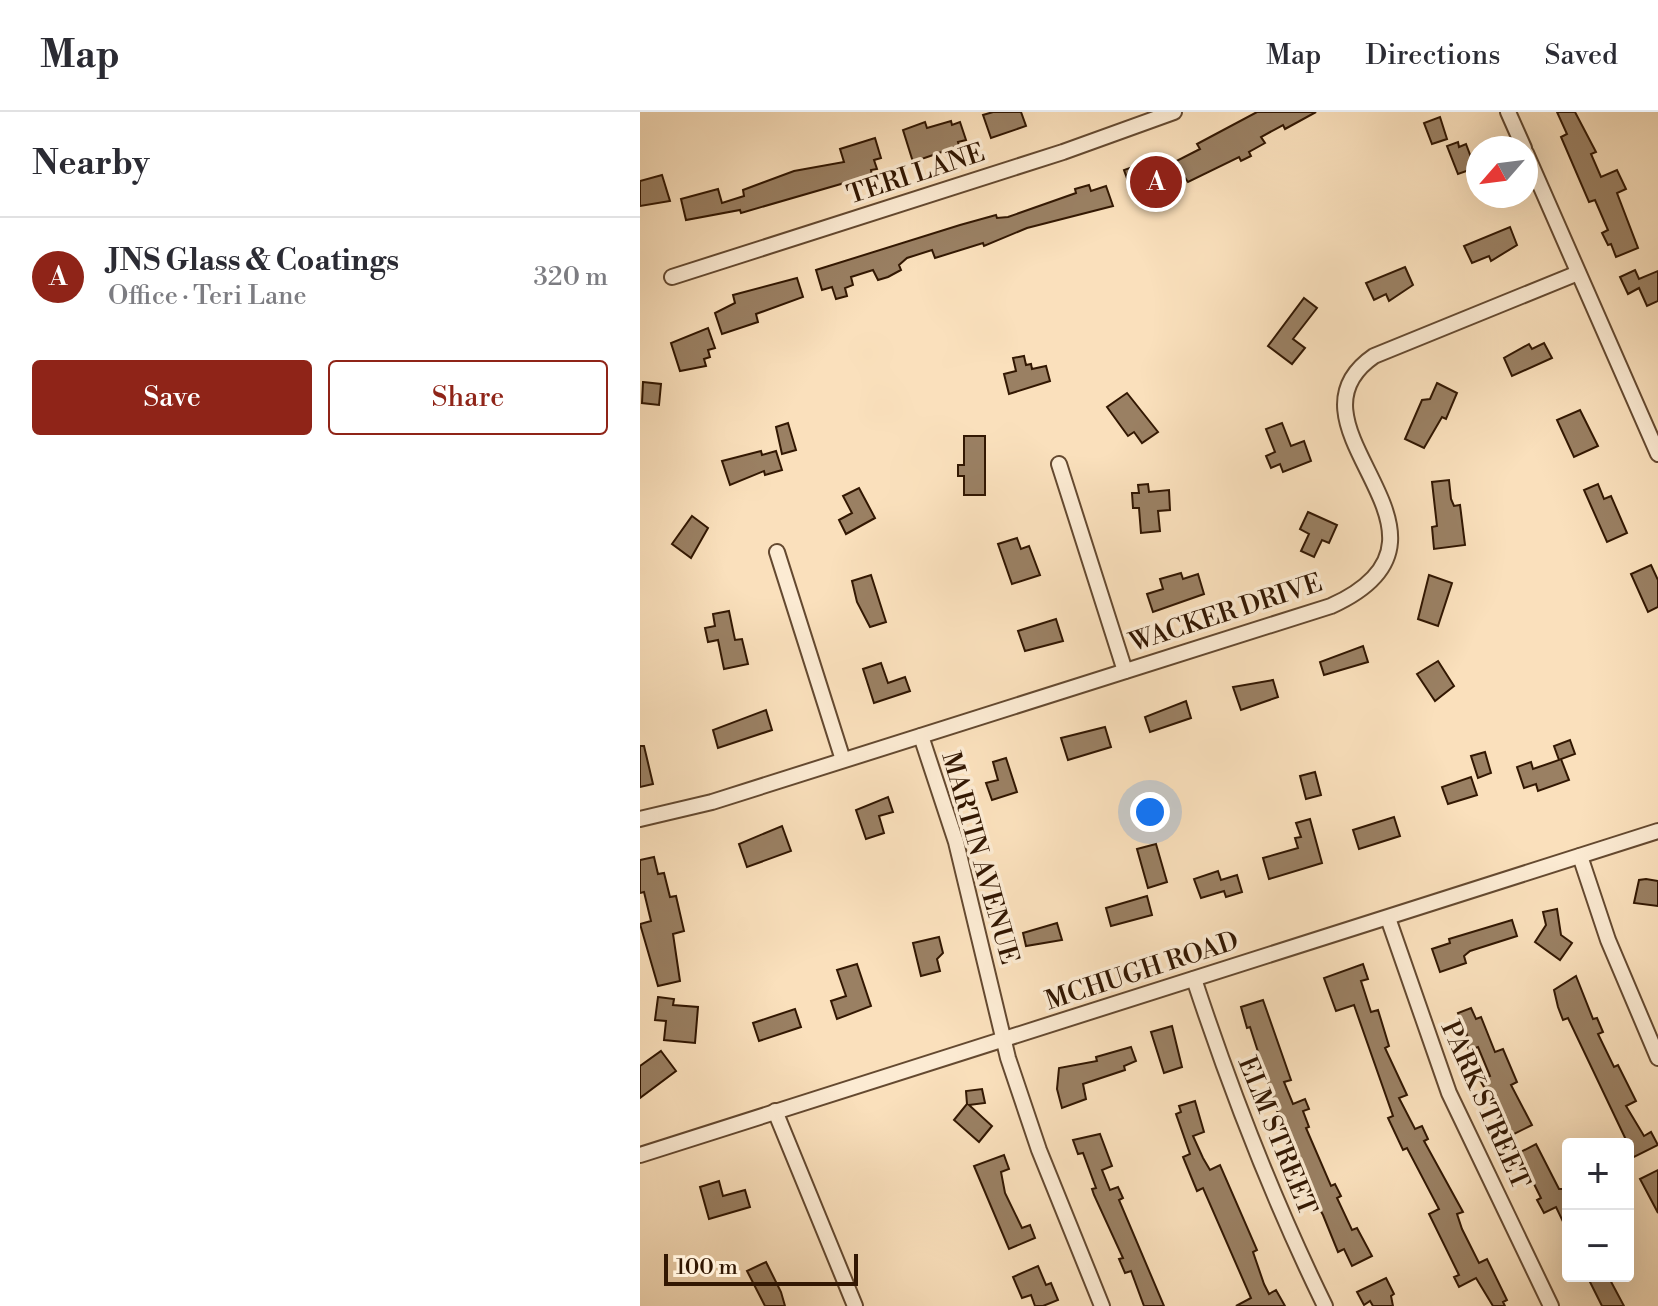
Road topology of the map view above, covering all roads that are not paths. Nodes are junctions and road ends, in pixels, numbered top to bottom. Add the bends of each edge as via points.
1 (1174, 112) edge
2 (1508, 112) edge
3 (1518, 136) edge
4 (1538, 181) edge
5 (1578, 273) junction
6 (672, 277) dead end
7 (1658, 413) edge
8 (1642, 419) junction
9 (1658, 454) edge
10 (1059, 464) dead end
11 (777, 552) dead end
12 (1125, 671) junction
13 (921, 736) junction
14 (843, 760) junction
15 (640, 819) edge
16 (1658, 831) edge
17 (1580, 856) junction
18 (1388, 918) junction
19 (1194, 979) junction
20 (1004, 1040) junction
21 (1658, 1058) edge
22 (775, 1111) junction
23 (640, 1155) edge
24 (855, 1306) edge
25 (1102, 1306) edge
26 (1325, 1306) edge
27 (1551, 1306) edge

1 - 6 street, TERI LANE
2 - 3 street
4 - 5 street
5 - 8 street
5 - 12 street, WACKER DRIVE via 1363,364 1348,392 1347,424 1383,506 1391,539 1382,572 1370,585 1331,606
7 - 8 street
8 - 9 street
10 - 12 street
11 - 14 street
12 - 13 street, WACKER DRIVE
13 - 14 street, WACKER DRIVE
13 - 20 street, MARTIN AVENUE via 956,842
14 - 15 street, WACKER DRIVE
16 - 17 street, MCHUGH ROAD
17 - 18 street, MCHUGH ROAD
17 - 21 street via 1608,940
18 - 19 street, MCHUGH ROAD
18 - 27 street, PARK STREET via 1449,1093
19 - 20 street, MCHUGH ROAD
19 - 26 street, ELM STREET via 1258,1160
20 - 22 street, MCHUGH ROAD
20 - 25 street, MARTIN AVENUE via 1039,1150
22 - 23 street, MCHUGH ROAD
22 - 24 street

